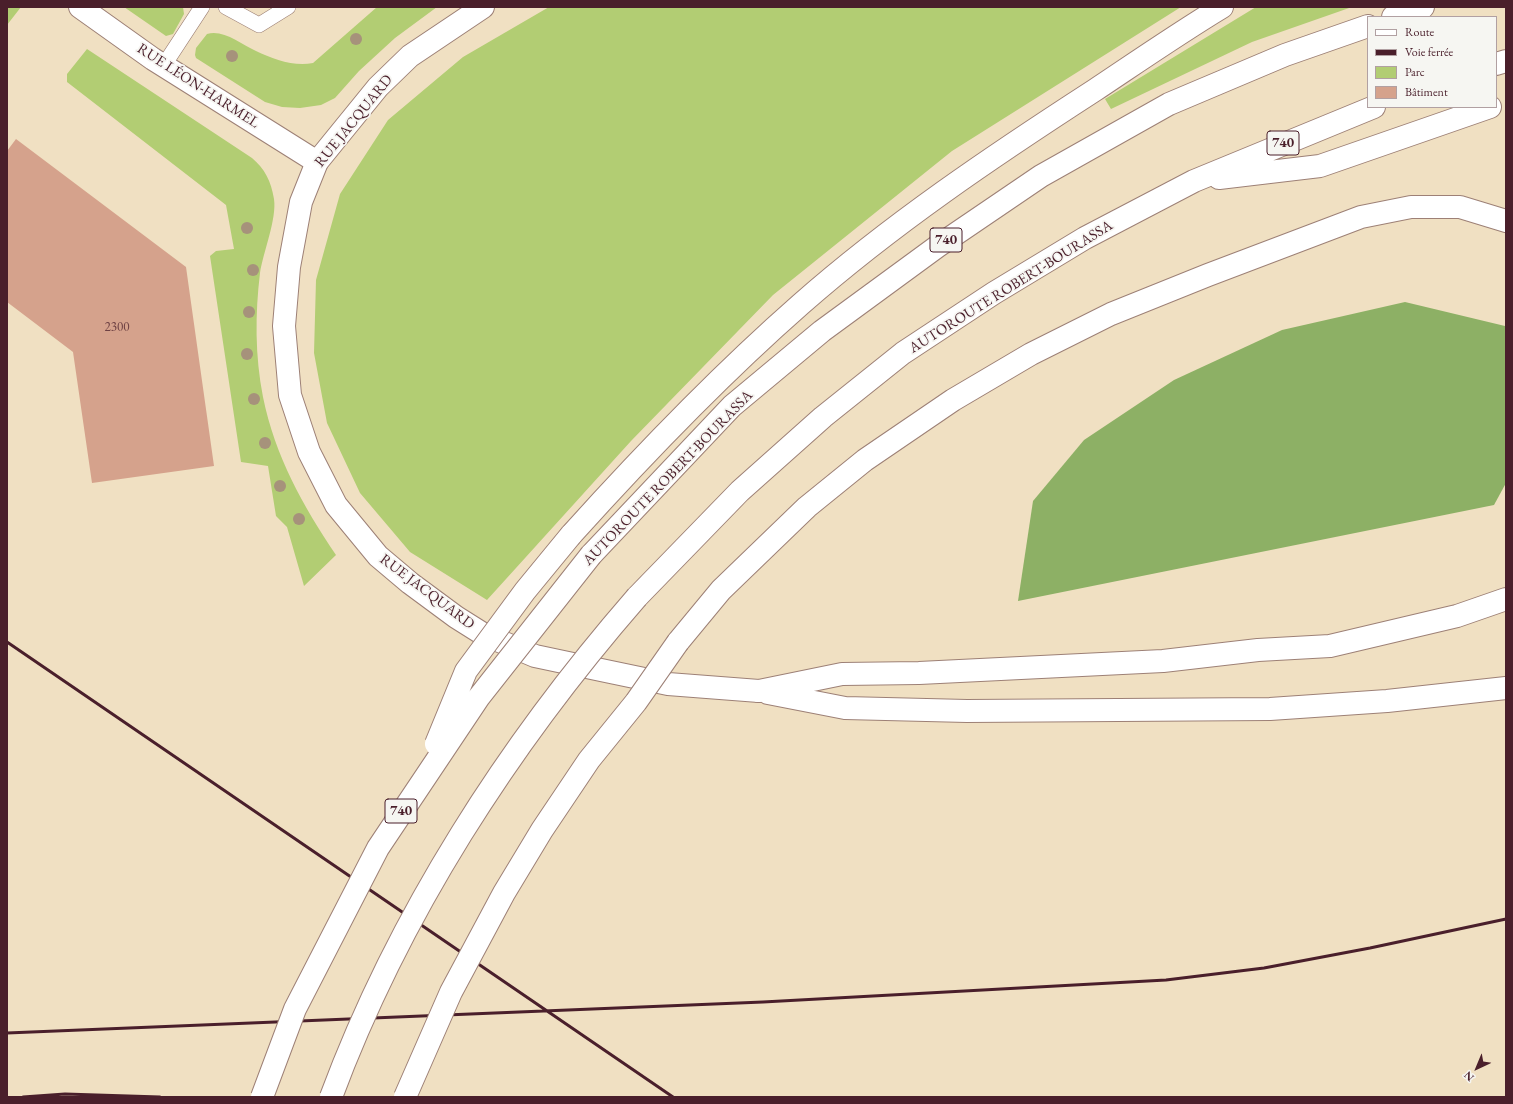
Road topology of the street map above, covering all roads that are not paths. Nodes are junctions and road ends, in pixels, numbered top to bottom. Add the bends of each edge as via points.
1 (80, 7) edge
2 (202, 7) edge
3 (226, 7) edge
4 (288, 7) edge
5 (483, 7) edge
6 (1222, 7) edge
7 (1423, 7) edge
8 (1396, 16) edge
9 (1367, 26) edge
10 (164, 65) junction
11 (1372, 108) edge
12 (1487, 108) edge
13 (318, 162) junction
14 (1194, 181) junction
15 (1506, 221) edge
16 (1506, 599) edge
17 (1506, 688) edge
18 (759, 691) junction
19 (418, 786) junction
20 (262, 1097) edge
21 (330, 1097) edge
22 (405, 1097) edge

1 - 10 main road, RUE LÉON-HARMEL
2 - 10 lane
3 - 4 lane via 259,25
5 - 13 main road, RUE JACQUARD via 410,56 378,87
6 - 19 main road, bridge via 1001,151 880,239 802,304 707,392 637,462 571,535 525,591 466,671
7 - 8 main road
9 - 19 main road, AUTOROUTE ROBERT-BOURASSA / 740, bridge via 1284,55 1169,104 1041,176 938,246 822,331 732,406 591,555 479,697
10 - 13 main road, RUE LÉON-HARMEL
11 - 14 main road, AUTOROUTE ROBERT-BOURASSA / 740
12 - 14 main road via 1320,166
13 - 18 main road, RUE JACQUARD via 301,202 289,267 284,326 290,395 309,452 336,505 378,556 456,617 483,634 535,656 668,684
14 - 21 main road, AUTOROUTE ROBERT-BOURASSA / 740, bridge via 1085,238 903,353 823,417 740,492 637,597 562,688 489,791 454,846 372,1000 346,1055
15 - 22 main road, bridge via 1460,208 1411,207 1361,217 1110,314 1031,354 953,400 865,460 807,507 721,590 678,642 636,702 589,760 504,893 451,992
16 - 18 main road via 1457,616 1330,646 1258,650 1162,661 927,673 842,674
17 - 18 main road via 1387,701 1270,709 967,711 845,708
19 - 20 main road, AUTOROUTE ROBERT-BOURASSA / 740, bridge via 378,848 295,1009

